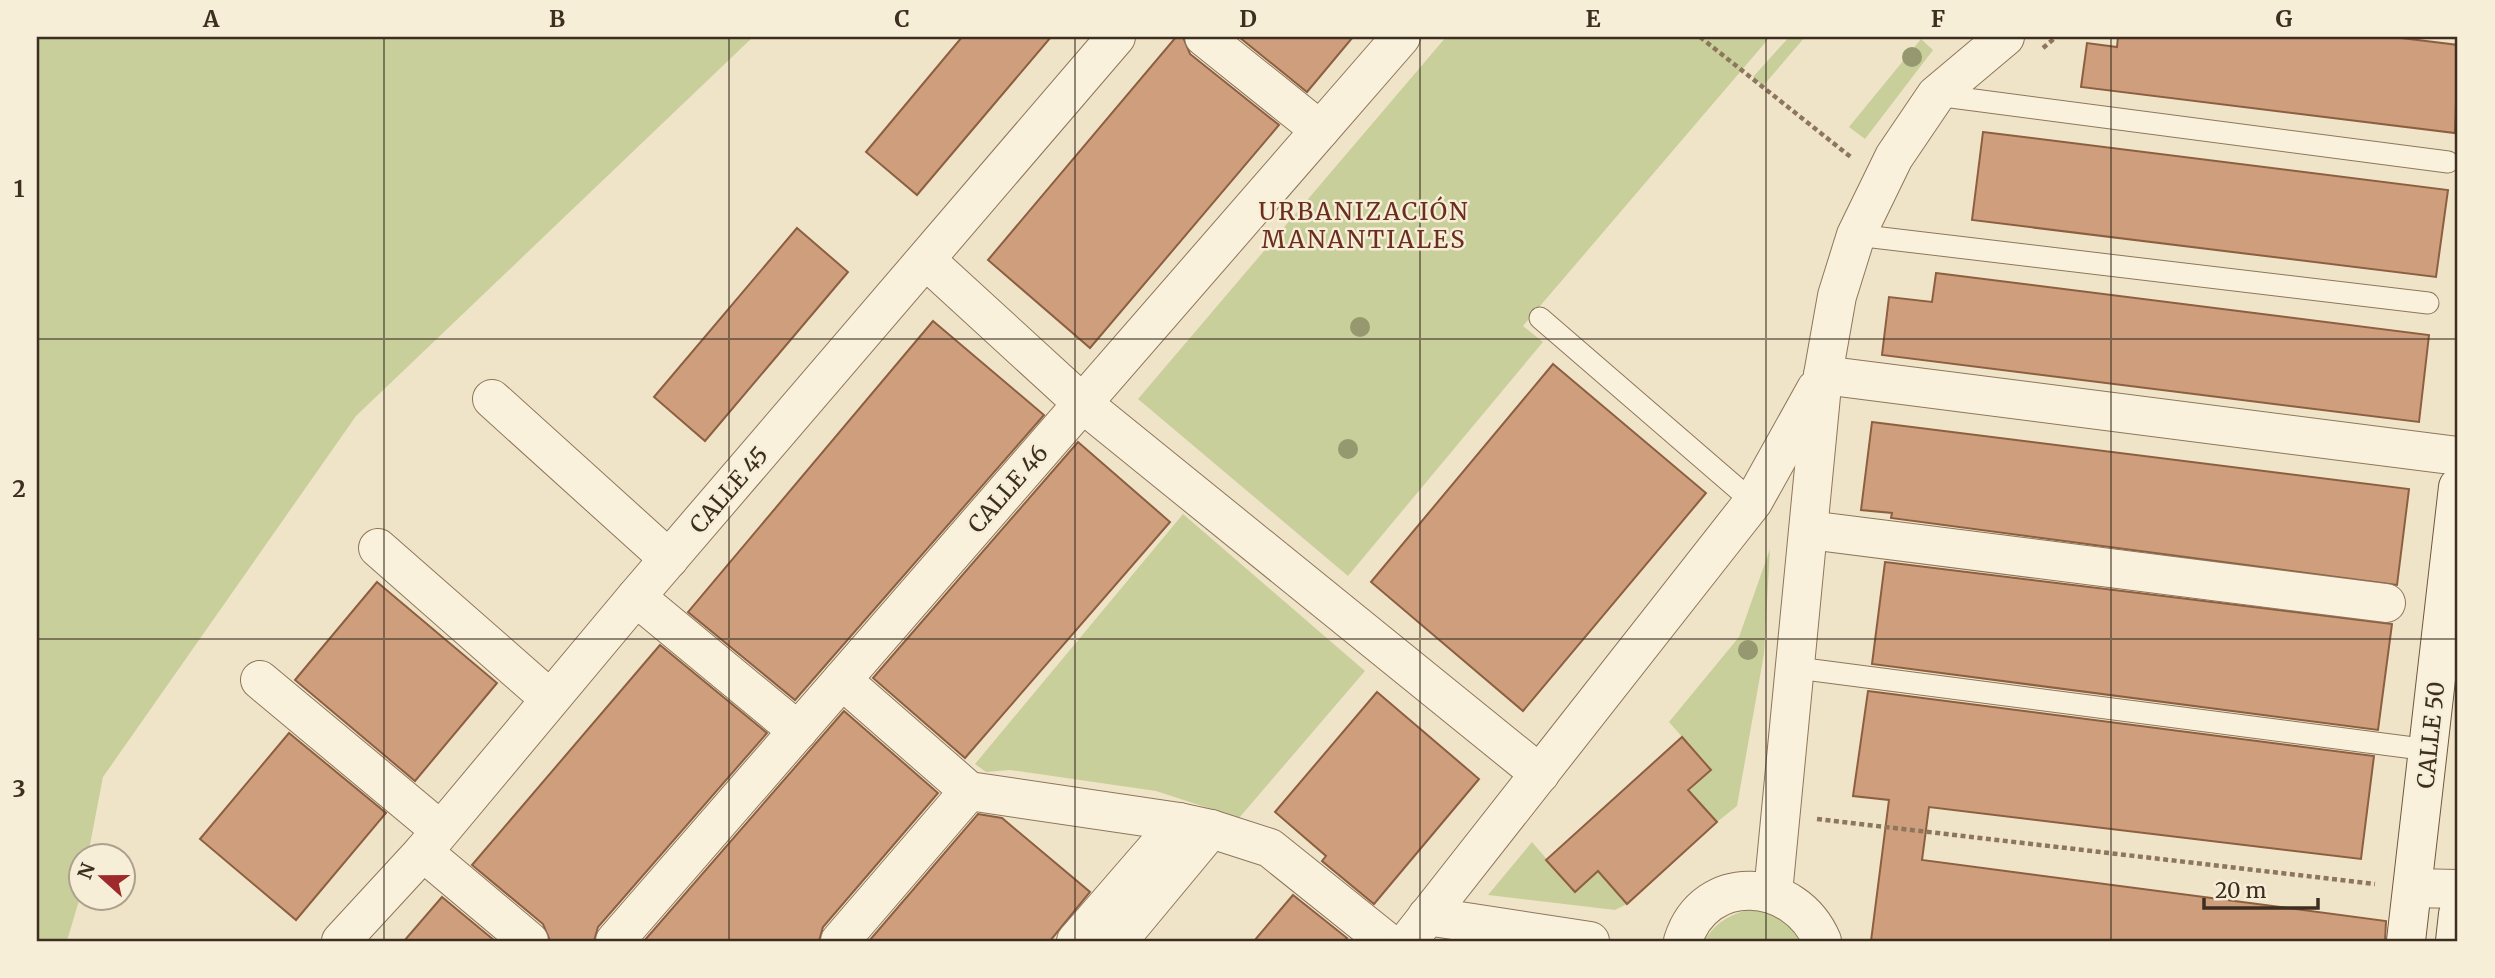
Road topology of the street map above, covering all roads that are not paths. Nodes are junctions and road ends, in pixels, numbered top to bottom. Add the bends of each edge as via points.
1 (1116, 37) edge
2 (1204, 37) edge
3 (1401, 37) edge
4 (2022, 44) edge
5 (1936, 95) junction
6 (1320, 130) junction
7 (2448, 162) dead end
8 (1856, 235) junction
9 (927, 261) junction
10 (2428, 303) dead end
11 (1540, 318) dead end
12 (1824, 375) junction
13 (492, 399) dead end
14 (1082, 403) junction
15 (2458, 456) edge
16 (2458, 487) edge
17 (1753, 502) junction
18 (1809, 530) junction
19 (378, 548) dead end
20 (669, 559) junction
21 (636, 597) junction
22 (2386, 603) dead end
23 (1797, 668) junction
24 (260, 680) dead end
25 (842, 680) junction
26 (551, 699) junction
27 (798, 731) junction
28 (2429, 750) junction
29 (1540, 774) junction
30 (969, 791) junction
31 (1195, 825) junction
32 (431, 841) junction
33 (2413, 888) junction
34 (2458, 889) edge
35 (1773, 893) junction
36 (2458, 914) edge
37 (1418, 929) edge
38 (341, 941) edge
39 (529, 941) edge
40 (615, 941) edge
41 (840, 941) edge
42 (1076, 941) edge
43 (1118, 941) edge
44 (1386, 941) edge
45 (1590, 941) edge
46 (1683, 941) edge
47 (1822, 941) edge
48 (2406, 941) edge
49 (2455, 941) edge

1 - 9 street, CALLE 45
2 - 6 street
3 - 6 street, CALLE 46
4 - 5 street
5 - 7 lane
5 - 8 street via 1894,158
6 - 14 street, CALLE 46
8 - 10 lane
8 - 12 street via 1837,296
9 - 14 street
9 - 20 street, CALLE 45
11 - 17 lane
12 - 15 street
12 - 17 street
12 - 18 street
13 - 20 street
14 - 25 street, CALLE 46
14 - 29 street
16 - 28 street, CALLE 50
17 - 29 street
18 - 22 street
18 - 23 street
19 - 26 street
20 - 21 street, CALLE 45
21 - 26 street, CALLE 45
21 - 27 street
23 - 28 lane
23 - 35 street
24 - 32 street
25 - 27 street, CALLE 46
25 - 30 street
26 - 32 street, CALLE 45
27 - 40 street, CALLE 46
28 - 33 street, CALLE 50
29 - 37 street
30 - 31 street
30 - 41 street
31 - 42 street
31 - 43 street
31 - 44 street via 1270,848
32 - 38 street, CALLE 45
32 - 39 street
33 - 34 street
33 - 48 street, CALLE 50
35 - 46 street via 1748,890 1724,896 1702,910
35 - 47 street via 1797,905 1815,924
36 - 49 street
37 - 45 street

